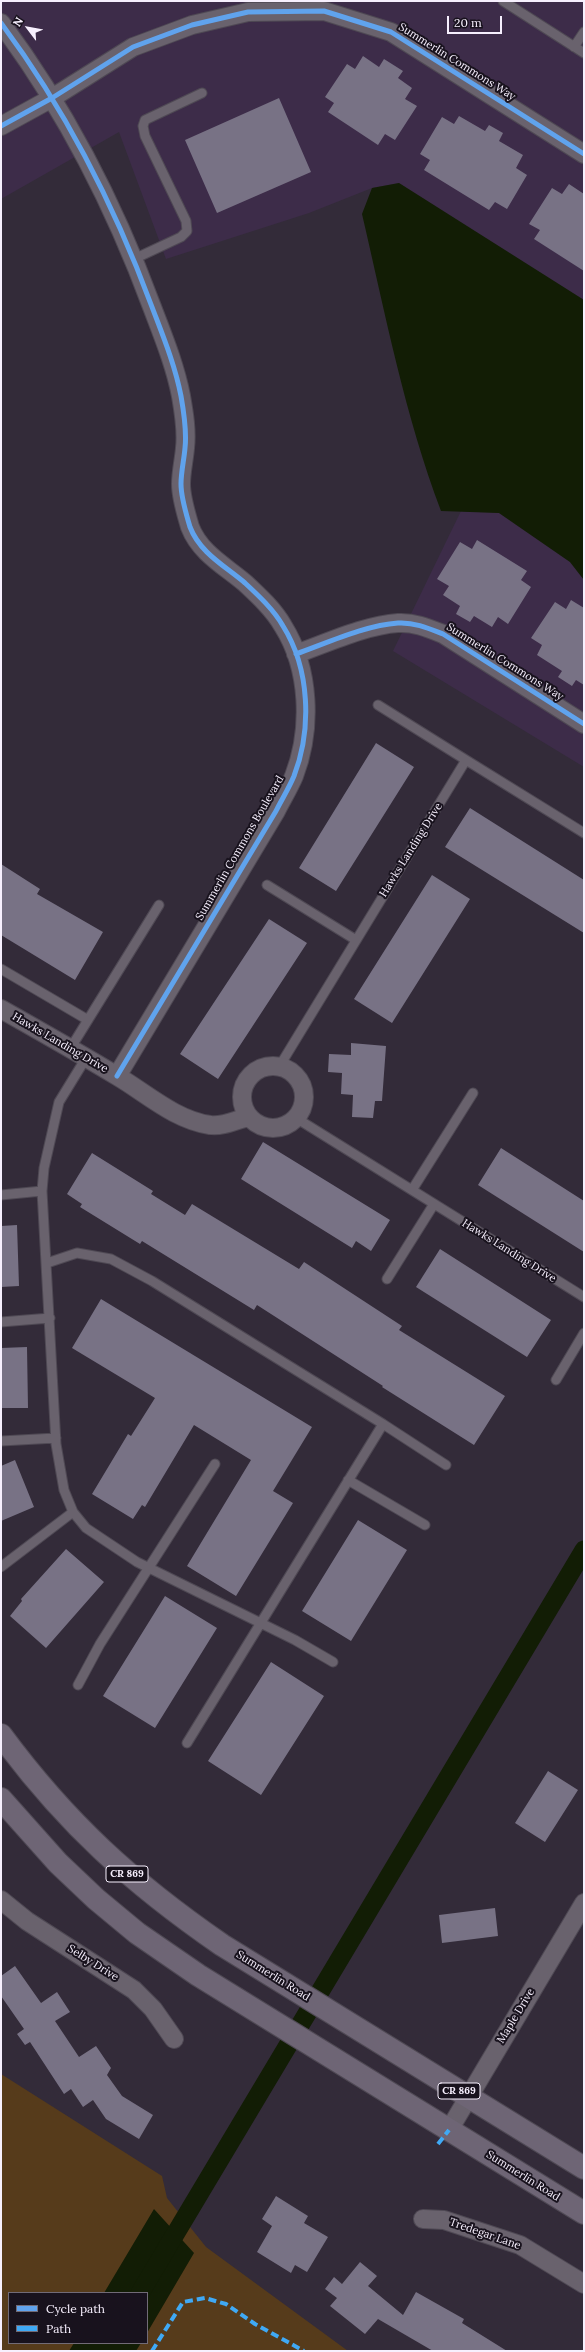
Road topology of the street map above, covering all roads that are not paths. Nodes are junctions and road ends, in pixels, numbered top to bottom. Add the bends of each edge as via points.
1 (503, 1) edge
2 (1, 23) edge
3 (584, 32) edge
4 (574, 47) junction
5 (584, 53) edge
6 (202, 93) dead end
7 (52, 98) junction
8 (1, 126) edge
9 (584, 154) edge
10 (134, 259) junction
11 (296, 654) junction
12 (378, 705) dead end
13 (584, 724) edge
14 (466, 760) junction
15 (584, 833) edge
16 (267, 885) dead end
17 (159, 905) dead end
18 (356, 940) junction
19 (1, 969) edge
20 (1, 1008) edge
21 (88, 1020) junction
22 (70, 1049) junction
23 (86, 1058) junction
24 (279, 1067) junction
25 (117, 1076) junction
26 (473, 1093) dead end
27 (248, 1116) junction
28 (296, 1118) junction
29 (412, 1190) junction
30 (42, 1191) junction
31 (1, 1195) edge
32 (434, 1204) junction
33 (47, 1263) junction
34 (387, 1279) dead end
35 (584, 1297) edge
36 (50, 1318) junction
37 (1, 1322) edge
38 (584, 1333) edge
39 (556, 1380) dead end
40 (383, 1424) junction
41 (56, 1438) junction
42 (1, 1441) edge
43 (215, 1464) dead end
44 (446, 1465) dead end
45 (348, 1480) junction
46 (73, 1512) junction
47 (425, 1525) dead end
48 (1, 1567) edge
49 (149, 1569) junction
50 (261, 1624) junction
51 (333, 1662) dead end
52 (78, 1685) dead end
53 (1, 1735) edge
54 (187, 1743) dead end
55 (1, 1799) edge
56 (1, 1900) edge
57 (584, 1903) edge
58 (174, 2039) dead end
59 (468, 2097) junction
60 (449, 2130) junction
61 (584, 2168) edge
62 (584, 2213) edge
63 (423, 2219) dead end
64 (584, 2284) edge

1 - 4 lane
2 - 7 street, Summerlin Commons Boulevard via 24,53
3 - 4 lane
4 - 5 lane
6 - 10 lane via 145,120 145,136 186,221 187,231 181,238
7 - 8 street, Summerlin Commons Way
7 - 9 street, Summerlin Commons Way via 133,47 192,25 248,12 324,11 391,32
7 - 10 street, Summerlin Commons Boulevard via 104,193
10 - 11 street, Summerlin Commons Boulevard via 168,350 181,394 185,446 181,483 184,507 191,530 204,549 223,568 262,600 283,626
11 - 13 street, Summerlin Commons Way via 372,628 398,623 420,625 443,634
11 - 25 street, Summerlin Commons Boulevard via 304,680 306,712 302,746 294,776 276,811
12 - 14 lane
14 - 15 lane
14 - 18 lane, Hawks Landing Drive
16 - 18 lane
17 - 21 lane
18 - 24 lane, Hawks Landing Drive
19 - 21 lane
20 - 22 street, Hawks Landing Drive
21 - 22 lane
22 - 23 street, Hawks Landing Drive
23 - 25 street, Hawks Landing Drive
23 - 30 lane via 59,1102 44,1168
24 - 27 street via 269,1066 258,1070 244,1086 243,1107
24 - 28 street via 289,1071 302,1087 303,1103
25 - 27 street, Hawks Landing Drive via 171,1111 192,1121 211,1126 227,1124
26 - 29 lane
27 - 28 street via 263,1127 272,1129 285,1126
28 - 29 lane, Hawks Landing Drive
29 - 32 lane, Hawks Landing Drive
30 - 31 lane
30 - 33 lane
32 - 34 lane
32 - 35 lane, Hawks Landing Drive
33 - 36 lane
33 - 40 lane via 77,1253 112,1259 152,1281
36 - 37 lane
36 - 41 lane
38 - 39 lane
40 - 44 lane
40 - 45 lane
41 - 42 lane
41 - 46 lane via 64,1490
43 - 49 lane
45 - 47 lane
45 - 50 lane
46 - 48 lane
46 - 49 lane via 86,1528
49 - 50 lane
49 - 52 lane via 100,1644
50 - 51 lane
50 - 54 lane
53 - 59 main road, Summerlin Road / CR 869 via 61,1810 99,1849 179,1915
55 - 60 main road, Summerlin Road via 58,1863 137,1933 198,1975
56 - 58 street, Selby Drive via 27,1921 134,1990 153,2009
57 - 59 street, Maple Drive
59 - 60 street, Maple Drive
59 - 61 main road, Summerlin Road / CR 869
60 - 62 main road, Summerlin Road
63 - 64 street, Tredegar Lane via 444,2220 520,2245

